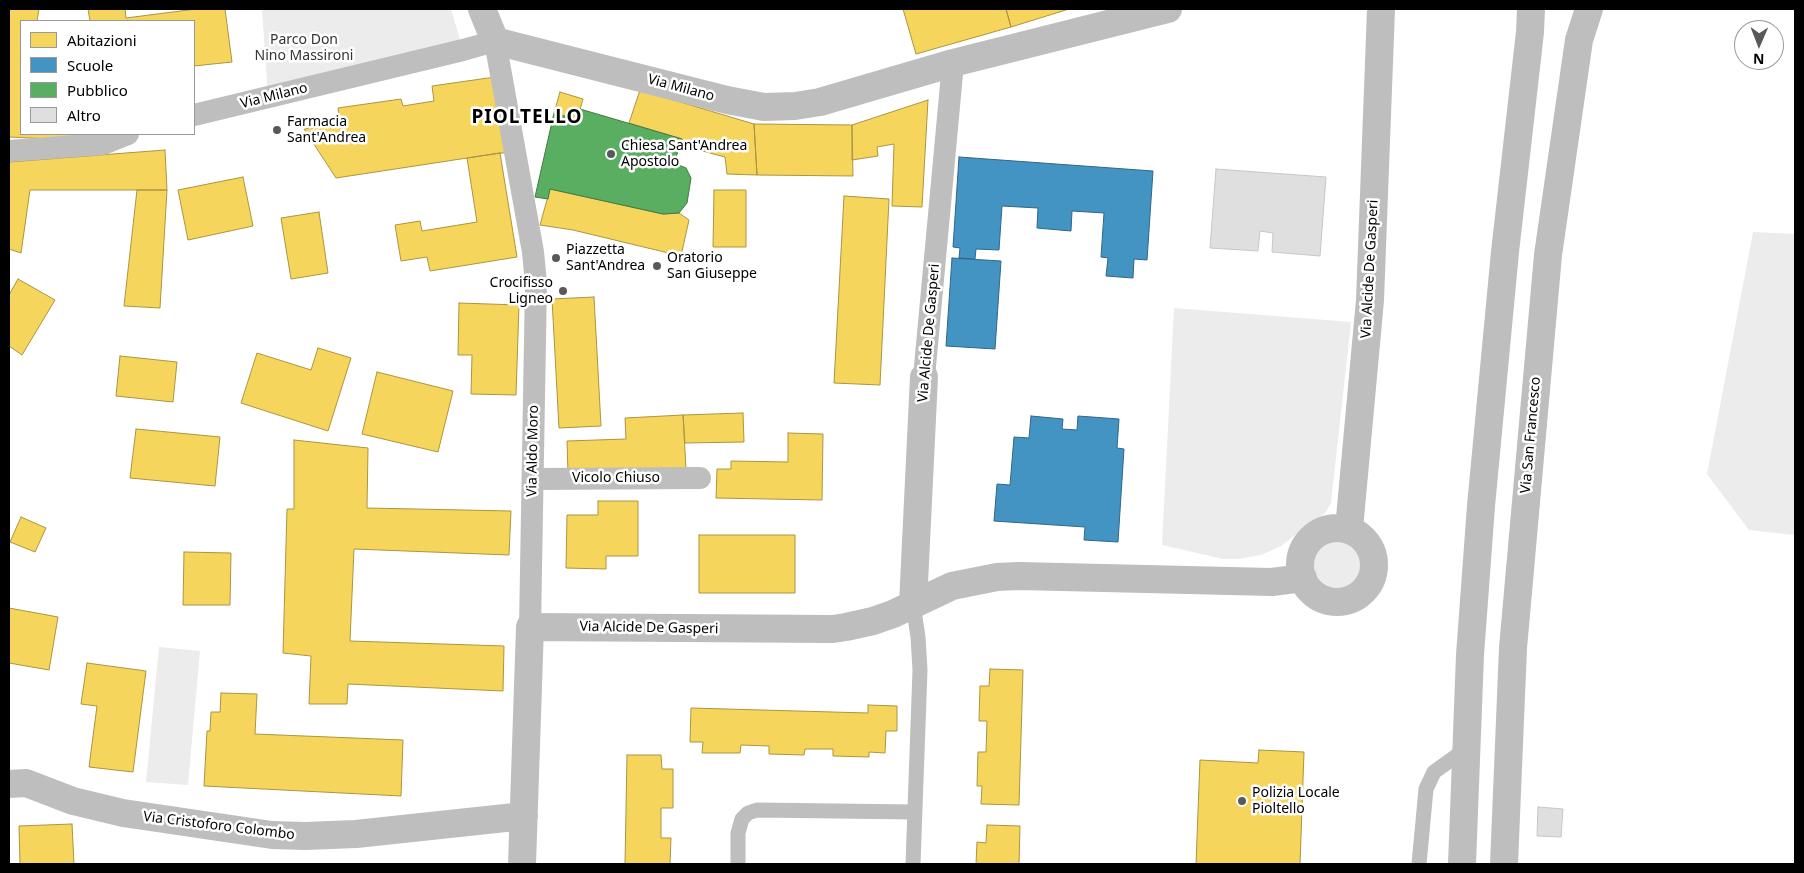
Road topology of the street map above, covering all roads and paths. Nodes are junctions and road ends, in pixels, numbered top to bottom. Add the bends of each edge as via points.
1 (482, 9) edge
2 (1168, 9) edge
3 (1381, 9) edge
4 (1531, 9) edge
5 (1589, 9) edge
6 (1122, 15) edge
7 (495, 41) junction
8 (953, 63) junction
9 (195, 115) edge
10 (126, 135) edge
11 (9, 151) edge
12 (924, 377) joint
13 (700, 478) dead end
14 (533, 479) junction
15 (1349, 529) junction
16 (1303, 578) junction
17 (913, 604) junction
18 (530, 627) junction
19 (1466, 749) junction
20 (9, 784) edge
21 (915, 812) junction
22 (524, 816) junction
23 (522, 864) edge
24 (738, 864) edge
25 (913, 864) edge
26 (1419, 864) edge
27 (1462, 864) edge
28 (1504, 864) edge

1 - 7 street
2 - 6 street, Via Milano
3 - 15 street, Via Alcide De Gasperi via 1370,300
4 - 19 street via 1481,506
5 - 28 street, Via San Francesco via 1579,40 1548,255 1513,648
6 - 8 street, Via Milano
7 - 8 street, Via Milano via 732,102 764,107 820,102
7 - 9 street, Via Milano
7 - 14 street, Via Aldo Moro via 536,283
8 - 12 street, Via Alcide De Gasperi
10 - 11 street via 103,144
12 - 17 street, Via Alcide De Gasperi
13 - 14 street, Vicolo Chiuso
14 - 18 street, Via Aldo Moro
15 - 16 street via 1329,528 1313,538 1303,551
15 - 16 street via 1363,537 1373,554 1374,569 1366,589 1356,597 1330,601 1314,593
16 - 17 street, Via Alcide De Gasperi via 1272,582 1008,576 958,584
17 - 18 street, Via Alcide De Gasperi via 860,625 820,629
17 - 21 lane via 920,670
18 - 22 street, Via Aldo Moro
19 - 26 lane via 1434,772 1426,789
19 - 27 street
20 - 22 street, Via Cristoforo Colombo via 26,783 73,801 123,813 272,835 356,834
21 - 24 lane via 757,810 742,819 738,833
21 - 25 lane
22 - 23 street, Via Aldo Moro

